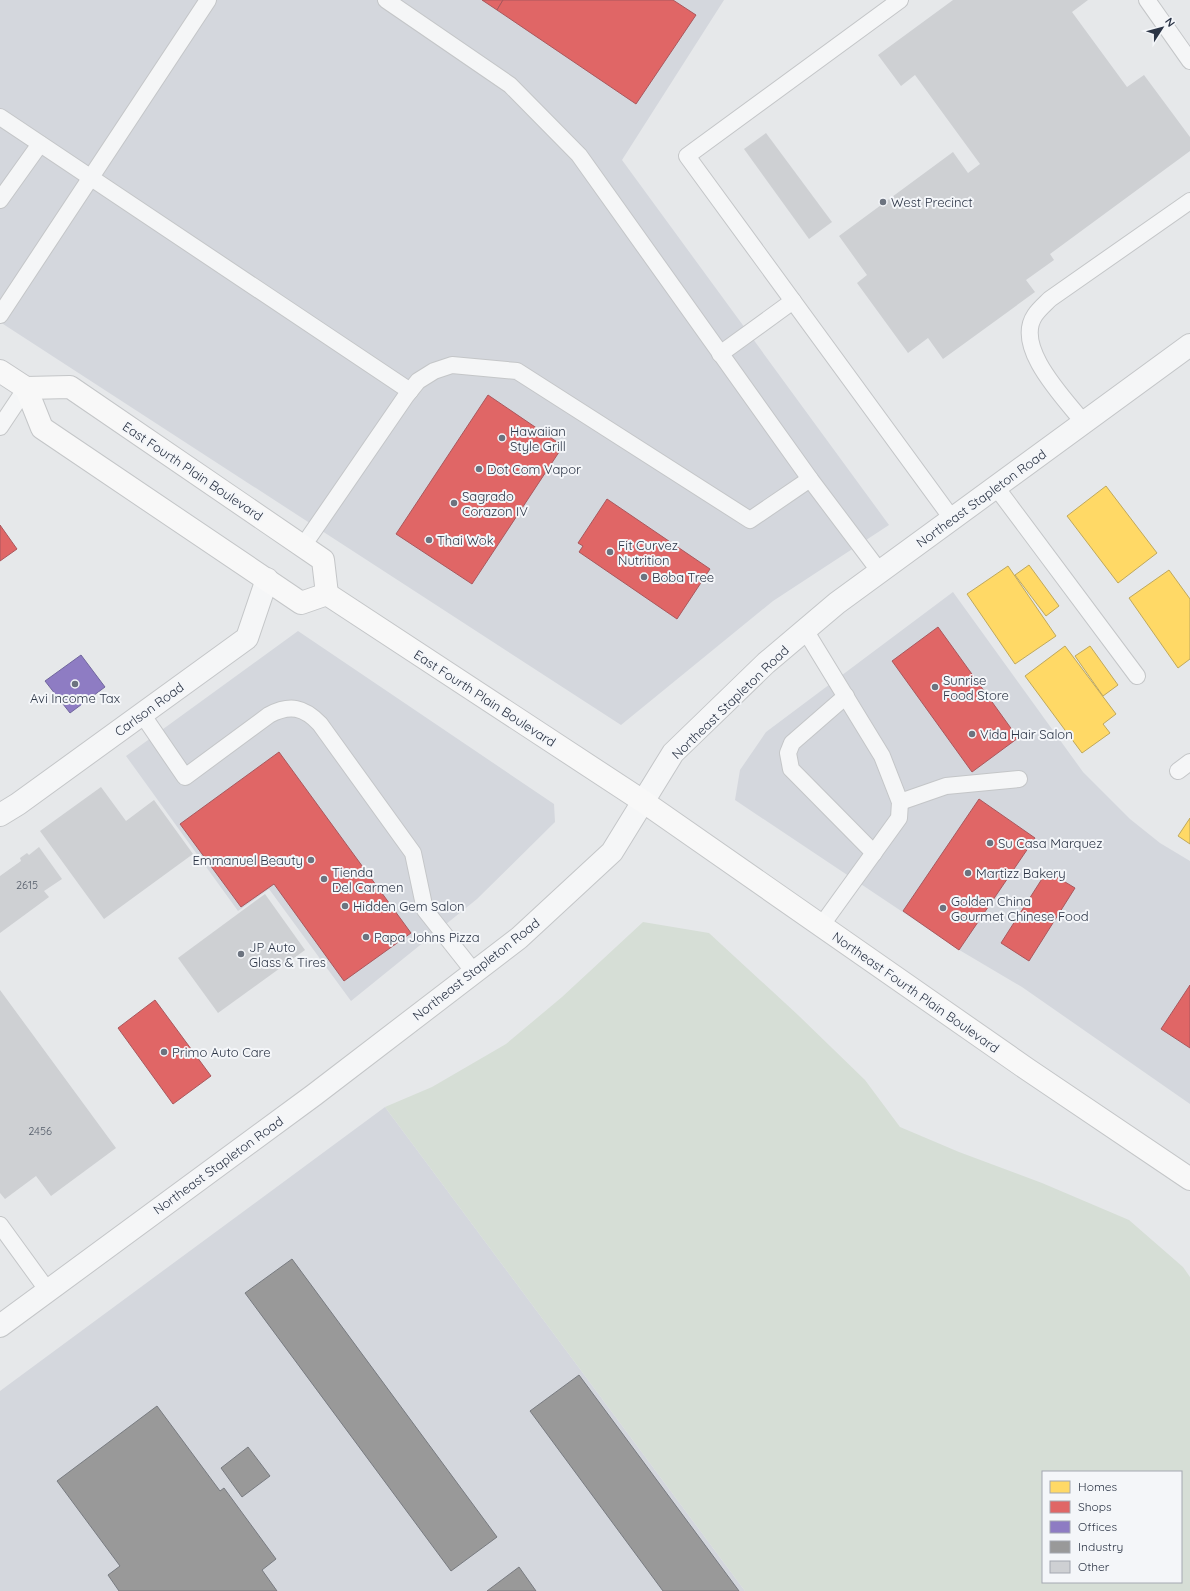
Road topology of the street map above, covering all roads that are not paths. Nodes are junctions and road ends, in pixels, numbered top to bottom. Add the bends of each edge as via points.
1 (208, 0) edge
2 (386, 0) edge
3 (900, 0) edge
4 (1147, 0) edge
5 (1190, 60) edge
6 (0, 117) edge
7 (40, 144) junction
8 (91, 178) junction
9 (0, 200) edge
10 (1190, 201) edge
11 (793, 301) junction
12 (0, 315) edge
13 (1190, 345) edge
14 (720, 354) junction
15 (0, 371) edge
16 (26, 388) junction
17 (410, 391) junction
18 (1084, 423) junction
19 (0, 427) edge
20 (810, 478) junction
21 (996, 487) junction
22 (953, 520) junction
23 (303, 546) junction
24 (880, 572) junction
25 (267, 579) junction
26 (327, 594) junction
27 (805, 630) junction
28 (1137, 676) dead end
29 (846, 696) junction
30 (142, 714) junction
31 (1019, 780) dead end
32 (644, 802) junction
33 (900, 802) junction
34 (0, 815) edge
35 (874, 853) junction
36 (821, 926) junction
37 (474, 972) junction
38 (1190, 1179) edge
39 (0, 1226) edge
40 (48, 1290) junction
41 (0, 1326) edge

1 - 8 lane
2 - 14 lane via 510,85 579,156
3 - 11 lane via 687,156
4 - 5 lane
6 - 7 lane
7 - 8 lane
7 - 9 lane
8 - 12 lane
8 - 17 lane
10 - 18 lane via 1050,299 1034,315 1029,329 1030,346 1038,364
11 - 14 lane
11 - 22 lane
13 - 18 street, Northeast Stapleton Road
14 - 20 lane
15 - 16 main road
16 - 19 lane
16 - 23 main road, East Fourth Plain Boulevard via 70,387
16 - 25 main road via 42,428
17 - 20 lane via 418,381 434,370 452,365 517,372 750,520
17 - 23 lane
18 - 21 street, Northeast Stapleton Road
20 - 24 lane
21 - 22 street, Northeast Stapleton Road
21 - 28 lane
22 - 24 street, Northeast Stapleton Road
23 - 26 main road, East Fourth Plain Boulevard via 323,560
24 - 27 street, Northeast Stapleton Road
25 - 26 main road via 301,603
25 - 30 street, Carlson Road via 247,638
26 - 32 main road, East Fourth Plain Boulevard
27 - 29 lane
27 - 32 street, Northeast Stapleton Road via 766,663 673,753
29 - 33 lane via 882,756
29 - 35 lane via 792,743 788,752 791,770
30 - 34 street, Carlson Road
30 - 37 lane via 185,777 279,709 302,710 312,716 413,853 425,910
31 - 33 lane via 946,786
32 - 36 main road, Northeast Fourth Plain Boulevard
32 - 37 street, Northeast Stapleton Road via 612,852 519,938
33 - 35 lane via 899,818
35 - 36 lane
36 - 38 main road, Northeast Fourth Plain Boulevard
37 - 40 street, Northeast Stapleton Road via 314,1095
39 - 40 lane
40 - 41 street, Northeast Stapleton Road

